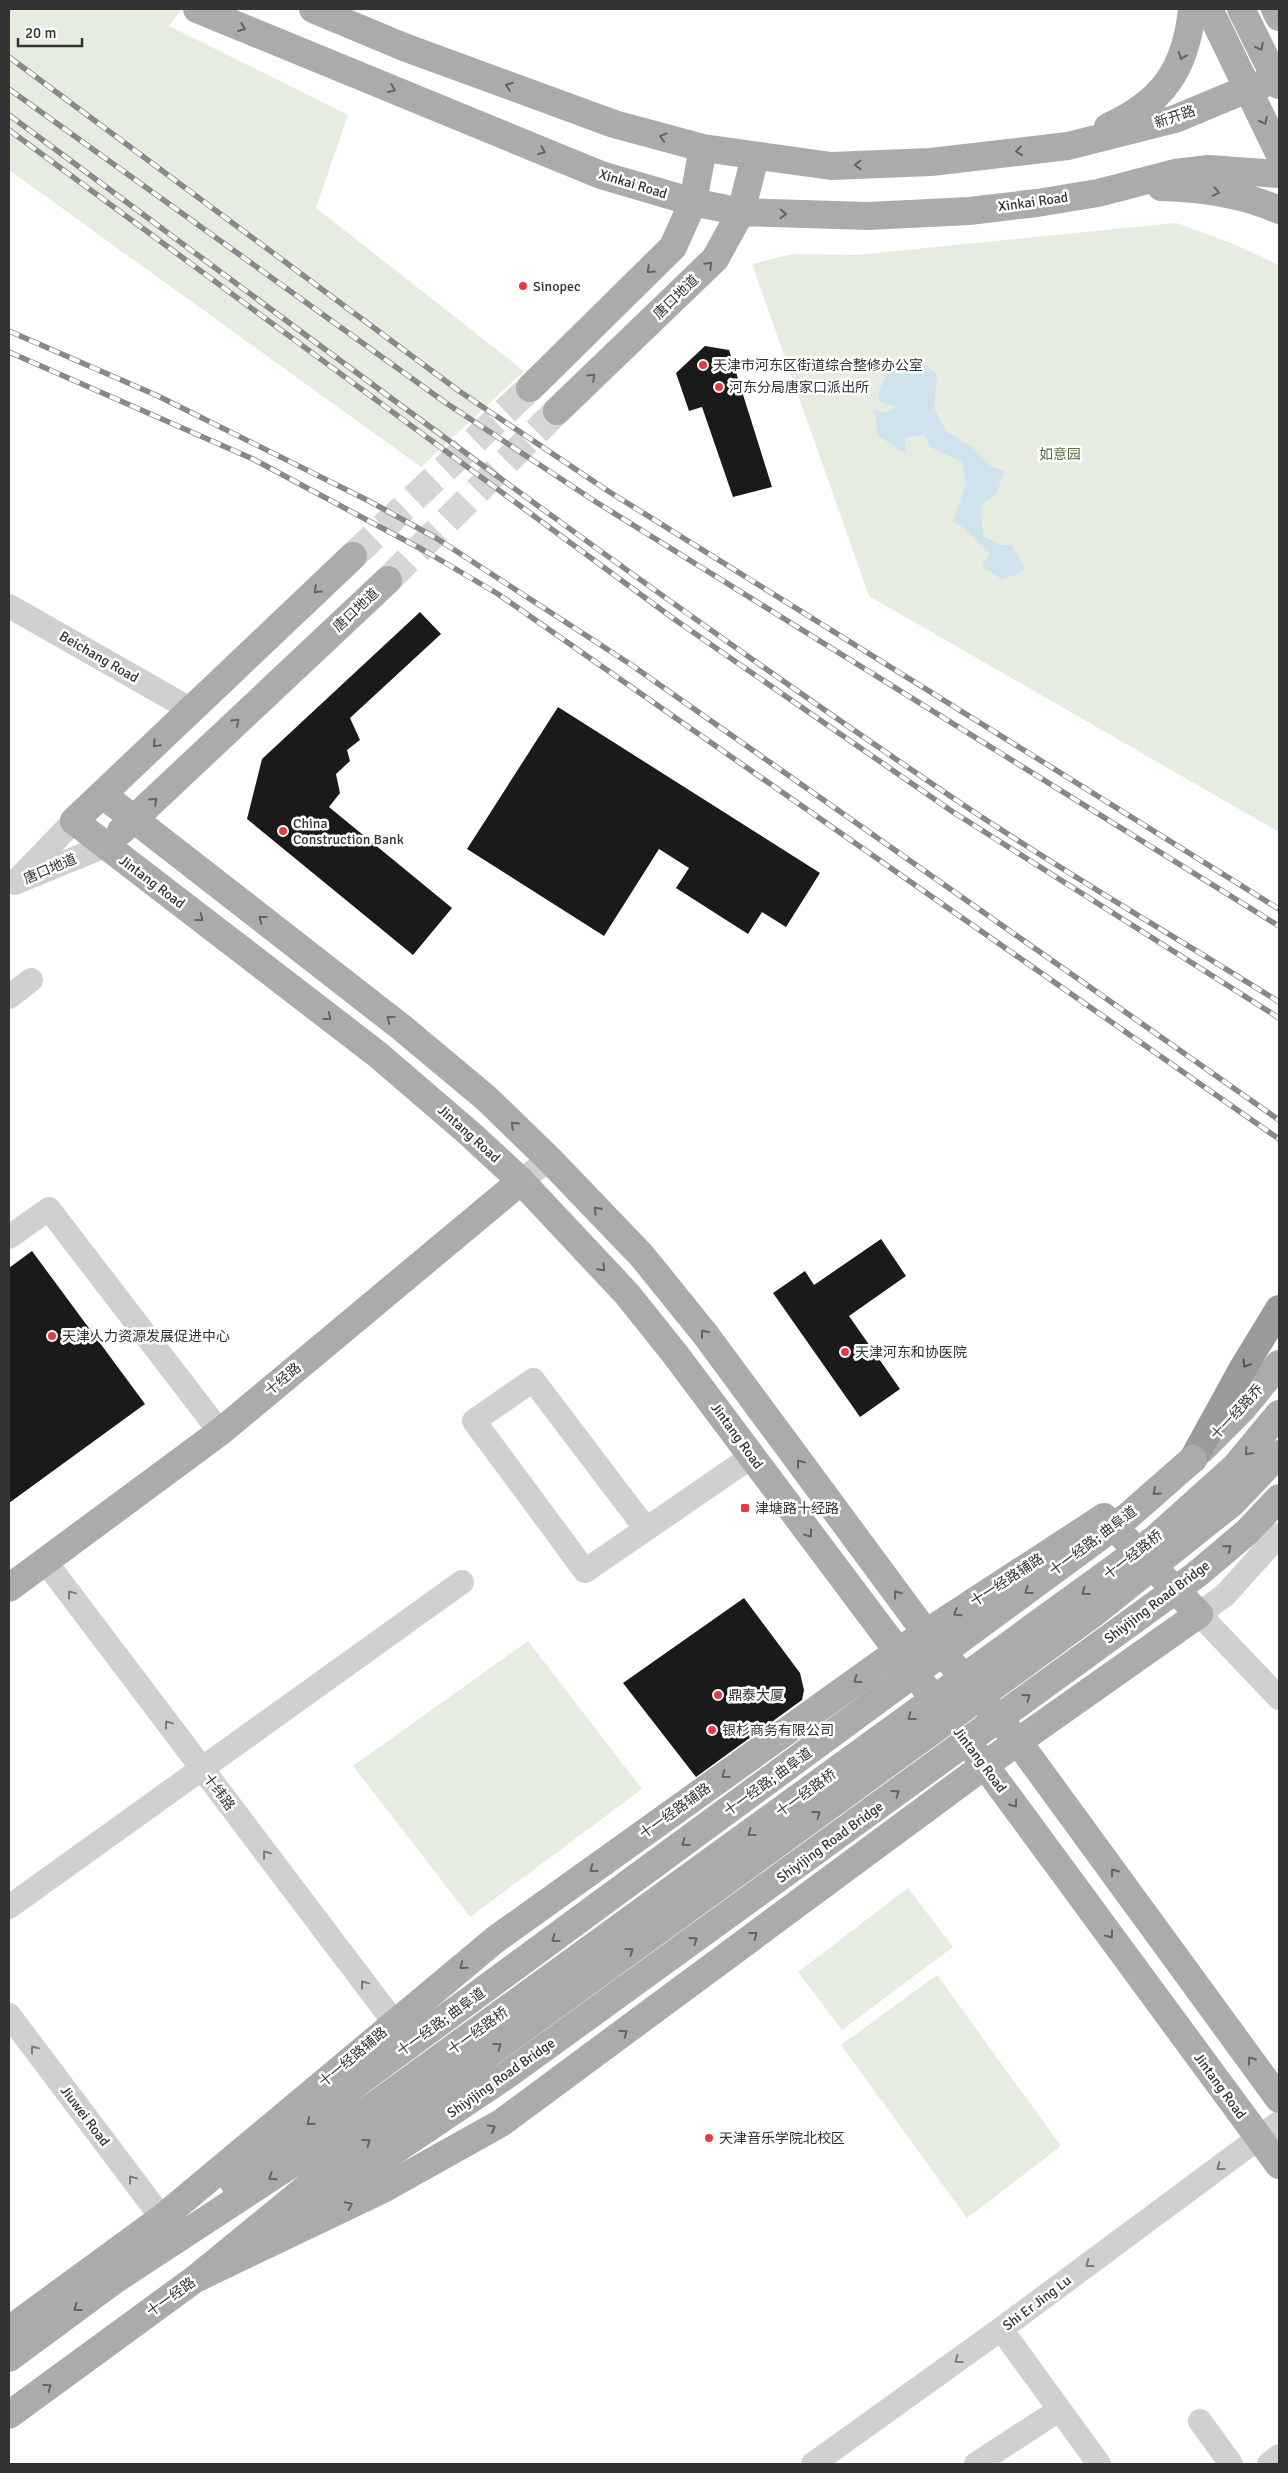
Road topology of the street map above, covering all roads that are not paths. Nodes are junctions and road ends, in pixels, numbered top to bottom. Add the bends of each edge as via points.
1 (197, 9) edge
2 (313, 9) edge
3 (1192, 9) edge
4 (1209, 9) edge
5 (1241, 9) edge
6 (1275, 9) edge
7 (1279, 17) edge
8 (1279, 79) edge
9 (1279, 85) edge
10 (1247, 89) junction
11 (1068, 146) junction
12 (703, 148) junction
13 (1279, 153) edge
14 (755, 157) junction
15 (1279, 174) edge
16 (1098, 193) junction
17 (693, 202) junction
18 (1279, 210) edge
19 (741, 212) junction
20 (530, 388) tunnel mouth
21 (557, 411) tunnel mouth
22 (353, 556) tunnel mouth
23 (388, 580) tunnel mouth
24 (9, 606) edge
25 (190, 709) junction
26 (103, 795) junction
27 (134, 819) junction
28 (74, 821) junction
29 (105, 846) junction
30 (12, 886) edge
31 (31, 980) dead end
32 (9, 998) edge
33 (549, 1159) junction
34 (521, 1182) junction
35 (9, 1237) edge
36 (1279, 1308) edge
37 (1279, 1364) edge
38 (1279, 1414) edge
39 (220, 1432) junction
40 (1279, 1454) edge
41 (751, 1457) junction
42 (1192, 1459) junction
43 (1279, 1498) edge
44 (646, 1528) junction
45 (1279, 1535) edge
46 (46, 1561) junction
47 (462, 1582) dead end
48 (9, 1588) edge
49 (1199, 1614) junction
50 (926, 1633) junction
51 (897, 1652) junction
52 (1279, 1698) edge
53 (1019, 1743) junction
54 (985, 1765) junction
55 (200, 1768) junction
56 (9, 1907) edge
57 (9, 2015) edge
58 (394, 2022) junction
59 (1279, 2099) edge
60 (1269, 2131) edge
61 (320, 2160) junction
62 (1279, 2165) edge
63 (162, 2218) junction
64 (116, 2279) junction
65 (195, 2279) junction
66 (1001, 2329) junction
67 (9, 2330) edge
68 (9, 2358) edge
69 (1059, 2410) junction
70 (9, 2415) edge
71 (1200, 2420) dead end
72 (1279, 2456) edge
73 (813, 2464) edge
74 (976, 2464) edge
75 (1099, 2464) edge
76 (1231, 2464) edge
77 (1269, 2464) edge

1 -> 17 main road, Xinkai Road via 601,175
12 -> 2 main road via 614,124 404,47
3 -> 11 main road via 1185,51 1174,76 1134,113
4 - 10 main road
5 -> 9 main road, bridge
6 - 7 main road
8 - 10 main road, 新开路
10 - 11 main road, 新开路 via 1175,119
10 -> 13 main road
11 -> 14 main road via 931,162 831,166
12 - 14 main road
12 - 17 main road
14 - 19 main road, 唐口地道
15 - 16 main road via 1209,169 1175,173
16 -> 18 main road via 1140,188 1187,188 1233,196
19 -> 16 main road, Xinkai Road via 895,215 969,211
17 - 19 main road, Xinkai Road
17 -> 20 main road via 673,247
21 -> 19 main road, 唐口地道 via 714,259
22 -> 25 main road, 唐口地道
27 -> 23 main road, 唐口地道
24 - 25 street, Beichang Road
25 -> 26 main road, 唐口地道
26 - 27 main road
26 - 28 main road, 唐口地道
27 - 29 main road, 唐口地道
33 -> 27 main road via 486,1098 401,1027
28 - 29 main road, Jintang Road
28 - 30 street, 唐口地道
29 - 30 street, 唐口地道
29 -> 34 main road, Jintang Road via 377,1054 469,1132
31 - 32 street
33 - 34 street, 十经路
50 -> 33 main road via 671,1291
34 - 39 main road, 十经路
34 -> 41 main road, Jintang Road via 627,1294
35 - 39 street via 49,1209
36 -> 42 highway
37 - 42 main road, 十一经路乔 via 1243,1408
38 -> 61 main road, 十一经路桥, bridge via 1235,1466 1156,1538
39 - 46 main road, 十经路
61 -> 40 main road, 十一经路桥, bridge via 1090,1616 1232,1503
41 - 44 street
41 -> 51 main road, Jintang Road
42 -> 64 main road, 十一经路; 曲阜道, bridge via 1128,1516 361,2080
65 -> 43 main road, Shiyijing Road Bridge, bridge via 368,2169 507,2075 1189,1580 1247,1532
44 - 44 street via 585,1572 474,1421 533,1380
45 - 49 street via 1225,1595
46 - 48 main road, 十经路
55 -> 46 street, 十纬路
47 - 55 street
49 -> 50 main road, 十一经路辅路 via 1104,1517
49 - 52 street
49 - 53 main road
50 - 51 main road, 十一经路辅路
50 - 53 main road
51 - 54 main road, Jintang Road
51 -> 58 main road, 十一经路辅路 via 496,1939
53 - 54 main road
59 -> 53 main road
54 -> 60 main road, Jintang Road
65 -> 54 main road via 383,2189 501,2123
55 - 56 street
58 -> 55 street, 十纬路
63 -> 57 street, Jiuwei Road
58 - 63 main road, 十一经路辅路
60 - 62 main road, Jintang Road
60 -> 66 street, Shi Er Jing Lu
61 -> 64 main road
61 - 65 main road, 十一经路
63 - 67 main road, 十一经路辅路
64 -> 68 main road
70 -> 65 main road, 十一经路
66 - 69 street
66 -> 73 street, Shi Er Jing Lu
69 - 74 street
69 - 75 street
71 - 76 street
72 - 77 street

